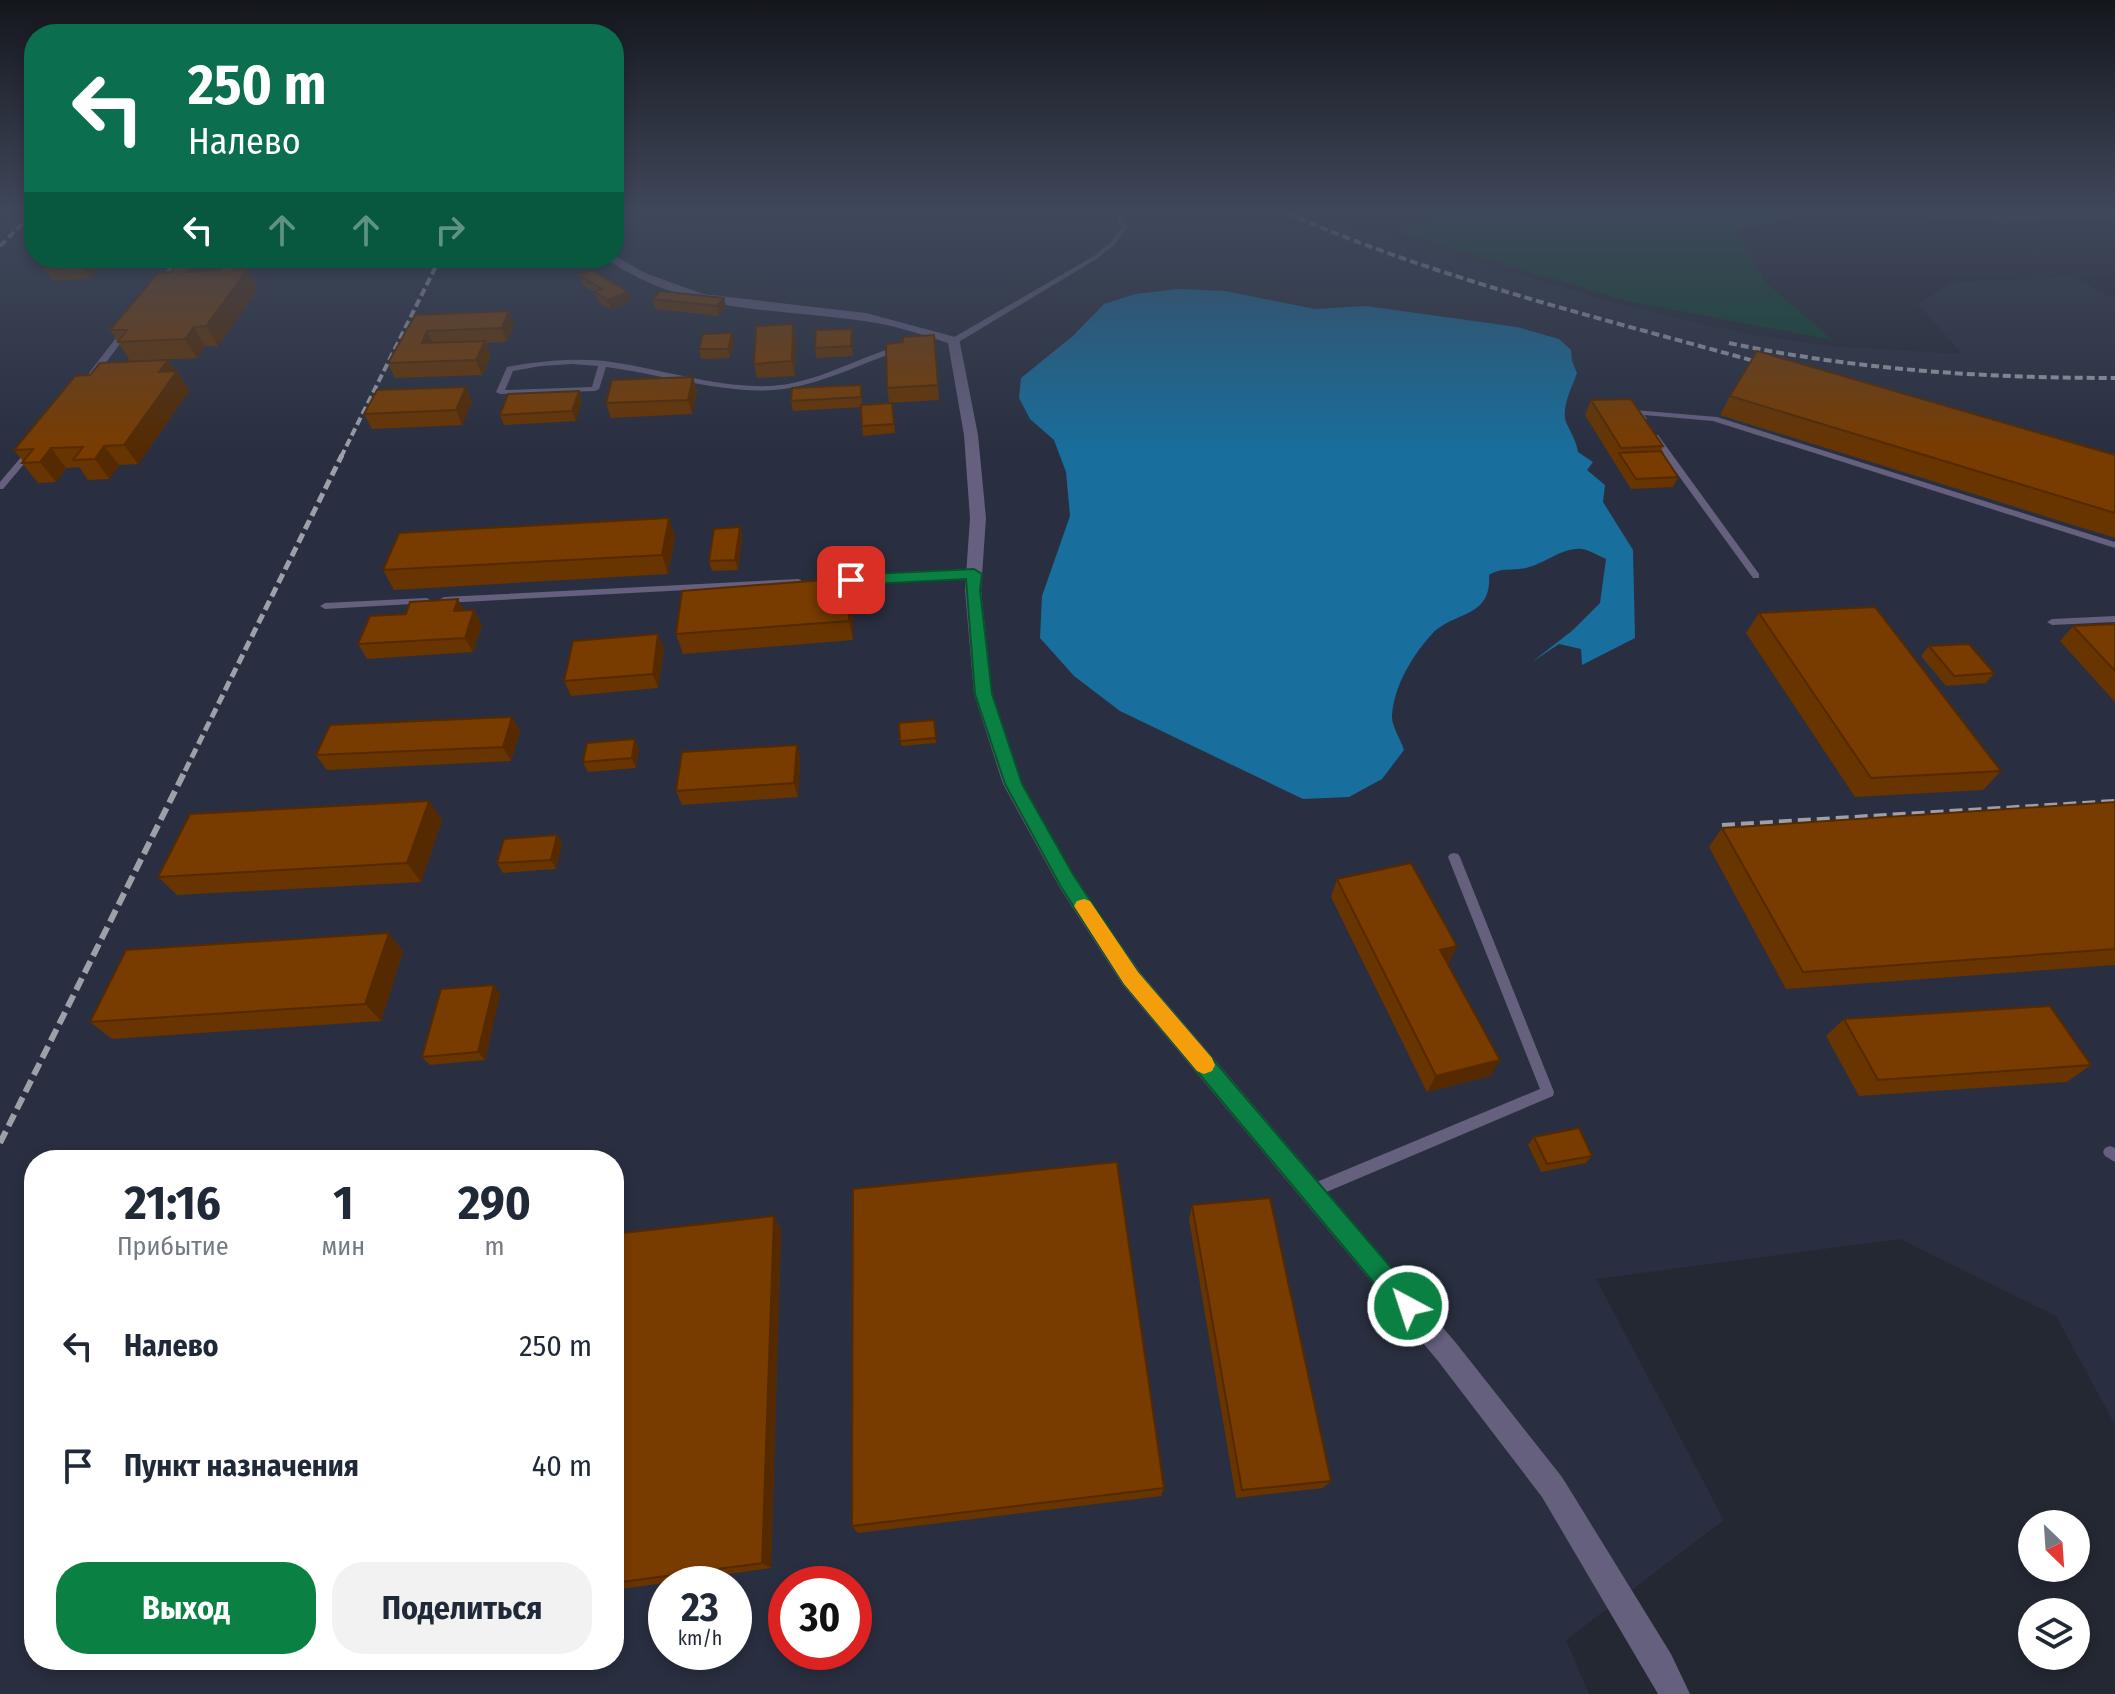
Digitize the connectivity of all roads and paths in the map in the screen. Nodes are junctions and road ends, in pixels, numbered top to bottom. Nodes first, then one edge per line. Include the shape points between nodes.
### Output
1 (679, 292) edge
2 (1033, 292) edge
3 (130, 326) edge
4 (948, 339) junction
5 (918, 343) edge
6 (906, 346) edge
7 (603, 363) junction
8 (84, 386) edge
9 (37, 444) edge
10 (0, 487) edge
11 (2115, 545) edge
12 (974, 574) junction
13 (1756, 576) dead end
14 (325, 606) dead end
15 (2115, 619) edge
16 (2052, 622) dead end
17 (1454, 857) dead end
18 (1312, 1192) junction
19 (1674, 1694) edge

1 - 4 street via 869,318
2 - 4 lane
3 - 8 lane
4 - 5 lane
4 - 12 street via 971,435 978,518
6 - 7 lane via 829,376 754,388
7 - 7 lane via 538,362 510,369 500,392 595,389
9 - 10 lane
11 - 13 lane via 1714,419 1632,410
12 - 14 lane
12 - 18 street via 983,694 1013,784 1067,882 1131,978
15 - 16 lane
17 - 18 lane via 1548,1092
18 - 19 street via 1552,1487

